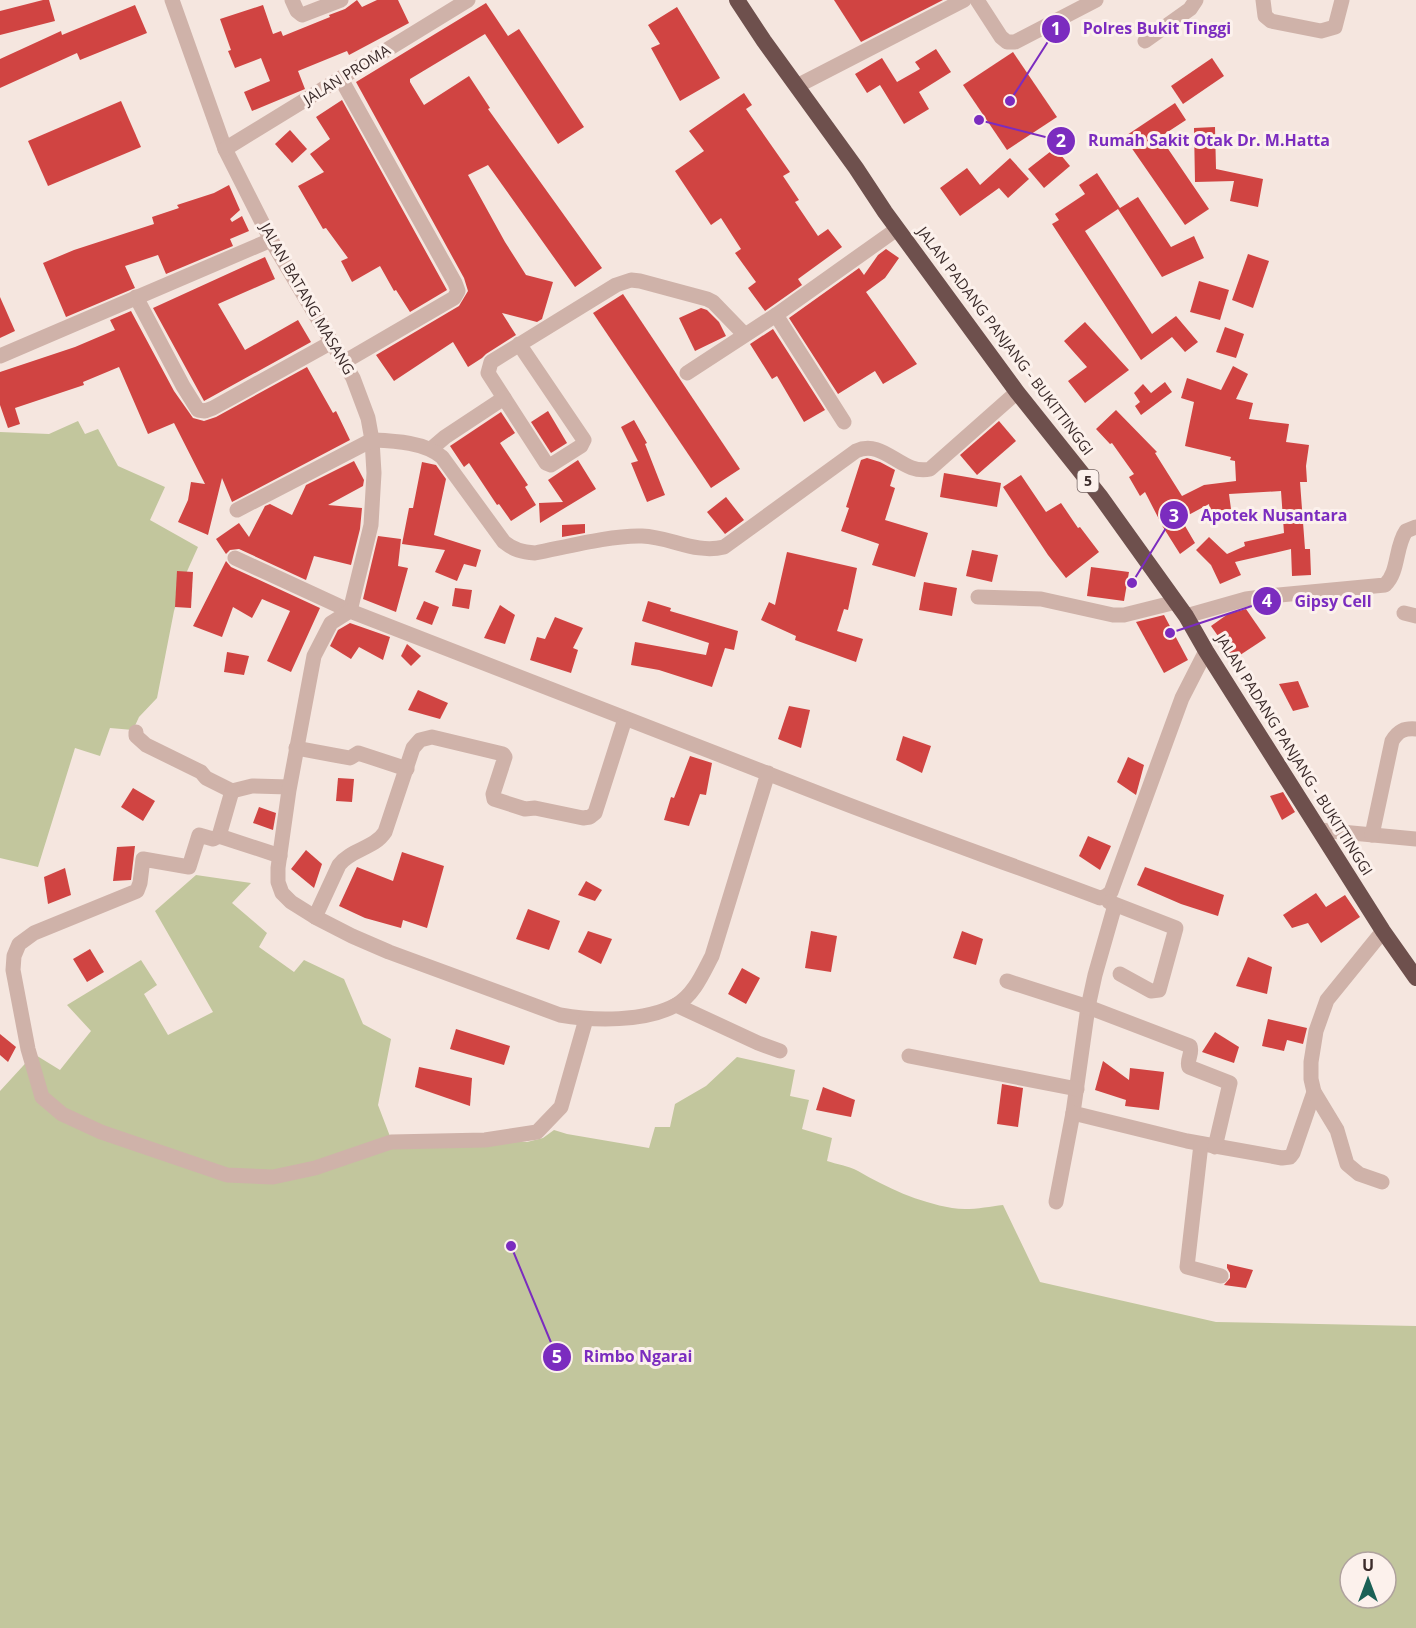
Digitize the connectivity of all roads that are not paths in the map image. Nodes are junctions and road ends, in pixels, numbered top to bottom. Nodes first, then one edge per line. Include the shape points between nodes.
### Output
1 (292, 0) edge
2 (341, 0) edge
3 (435, 0) edge
4 (468, 0) edge
5 (737, 0) edge
6 (964, 0) edge
7 (977, 0) edge
8 (1096, 0) edge
9 (1196, 0) edge
10 (1263, 0) edge
11 (1342, 0) edge
12 (177, 2) edge
13 (443, 15) junction
14 (1145, 41) dead end
15 (341, 79) junction
16 (796, 86) junction
17 (225, 149) junction
18 (897, 229) junction
19 (271, 240) junction
20 (136, 297) junction
21 (776, 315) junction
22 (744, 334) junction
23 (332, 342) junction
24 (519, 345) junction
25 (0, 356) edge
26 (344, 362) junction
27 (687, 373) dead end
28 (1017, 392) junction
29 (504, 398) junction
30 (844, 422) dead end
31 (372, 440) junction
32 (431, 449) junction
33 (237, 510) dead end
34 (1416, 527) edge
35 (235, 558) dead end
36 (978, 597) dead end
37 (1181, 609) junction
38 (350, 610) junction
39 (1206, 651) junction
40 (625, 719) junction
41 (1416, 729) edge
42 (136, 732) dead end
43 (296, 748) junction
44 (407, 769) junction
45 (768, 773) junction
46 (289, 787) junction
47 (231, 791) junction
48 (1320, 830) junction
49 (1372, 835) junction
50 (219, 837) junction
51 (1416, 839) edge
52 (280, 856) junction
53 (1100, 898) junction
54 (1115, 905) junction
55 (315, 917) junction
56 (1383, 931) junction
57 (1120, 974) dead end
58 (1416, 978) edge
59 (1007, 981) dead end
60 (676, 1005) junction
61 (1088, 1007) junction
62 (586, 1019) junction
63 (780, 1051) dead end
64 (909, 1056) dead end
65 (1077, 1089) junction
66 (1314, 1092) junction
67 (1073, 1113) junction
68 (1208, 1146) junction
69 (1383, 1182) dead end
70 (1056, 1202) dead end
71 (1221, 1276) dead end

1 - 2 street via 302,15
3 - 13 street
4 - 13 street, JALAN PROMA
5 - 16 highway, JALAN PADANG PANJANG - BUKITTINGGI / 5
6 - 16 street
7 - 8 street via 1007,42 1015,42
9 - 14 street via 1190,9
10 - 11 street via 1265,16 1271,21 1321,31 1335,27
12 - 17 street, JALAN BATANG MASANG
13 - 15 street, JALAN PROMA
15 - 17 street, JALAN PROMA
15 - 26 street via 458,291 453,298
16 - 18 highway, JALAN PADANG PANJANG - BUKITTINGGI / 5
17 - 19 street, JALAN BATANG MASANG
18 - 21 street
18 - 28 highway, JALAN PADANG PANJANG - BUKITTINGGI / 5
19 - 20 street
19 - 23 street, JALAN BATANG MASANG
20 - 23 street via 198,410 213,408
20 - 25 street
21 - 22 street
21 - 30 street
22 - 24 street via 707,299 631,280 616,285
22 - 27 street
23 - 26 street, JALAN BATANG MASANG
24 - 29 street via 488,367
24 - 29 street via 583,443 555,464 546,463
26 - 31 street, JALAN BATANG MASANG via 362,398
28 - 32 street via 930,469 916,470 882,451 864,447 724,547 713,550 643,536 535,553 513,549 442,457
28 - 37 highway, JALAN PADANG PANJANG - BUKITTINGGI / 5 via 1100,496
29 - 32 street
31 - 32 street
31 - 33 street
31 - 38 street, JALAN BATANG MASANG via 371,525
34 - 37 street via 1401,537 1392,576 1385,585
35 - 38 street
36 - 37 street via 1041,599 1113,615
37 - 39 highway, JALAN PADANG PANJANG - BUKITTINGGI / 5
38 - 40 street
38 - 43 street via 331,623 314,656
39 - 48 highway, JALAN PADANG PANJANG - BUKITTINGGI / 5
39 - 53 street via 1182,698 1111,892
40 - 44 street via 595,813 590,818 525,809 496,800 493,794 505,757 493,751 425,738 413,748
40 - 45 street
41 - 49 street via 1398,732 1392,741
42 - 47 street via 146,745
43 - 44 street via 350,758 358,753
43 - 46 street
44 - 55 street via 380,841 344,858
45 - 53 street
45 - 60 street via 712,956 700,980
46 - 47 street via 252,786
46 - 52 street
47 - 50 street
48 - 49 street
48 - 56 highway, JALAN PADANG PANJANG - BUKITTINGGI / 5
49 - 51 street
50 - 52 street
50 - 62 street via 199,836 189,867 143,859 137,891 34,933 19,944 13,970 28,1049 42,1097 62,1114 101,1132 227,1175 273,1178 391,1142 485,1140 537,1132 561,1107
52 - 55 street via 278,882 282,893
53 - 54 street
54 - 57 street via 1176,928 1159,990 1151,991
54 - 61 street
55 - 62 street via 389,952 560,1015
56 - 58 highway, JALAN PADANG PANJANG - BUKITTINGGI / 5
56 - 66 street via 1327,1000 1320,1016 1311,1062
59 - 61 street
60 - 62 street via 642,1015
60 - 63 street
61 - 65 street
61 - 68 street via 1187,1044 1192,1052 1189,1067 1230,1083
64 - 65 street
65 - 67 street
66 - 68 street via 1290,1157
66 - 69 street via 1337,1130 1347,1164 1359,1174
67 - 68 street
67 - 70 street
68 - 71 street via 1187,1264

